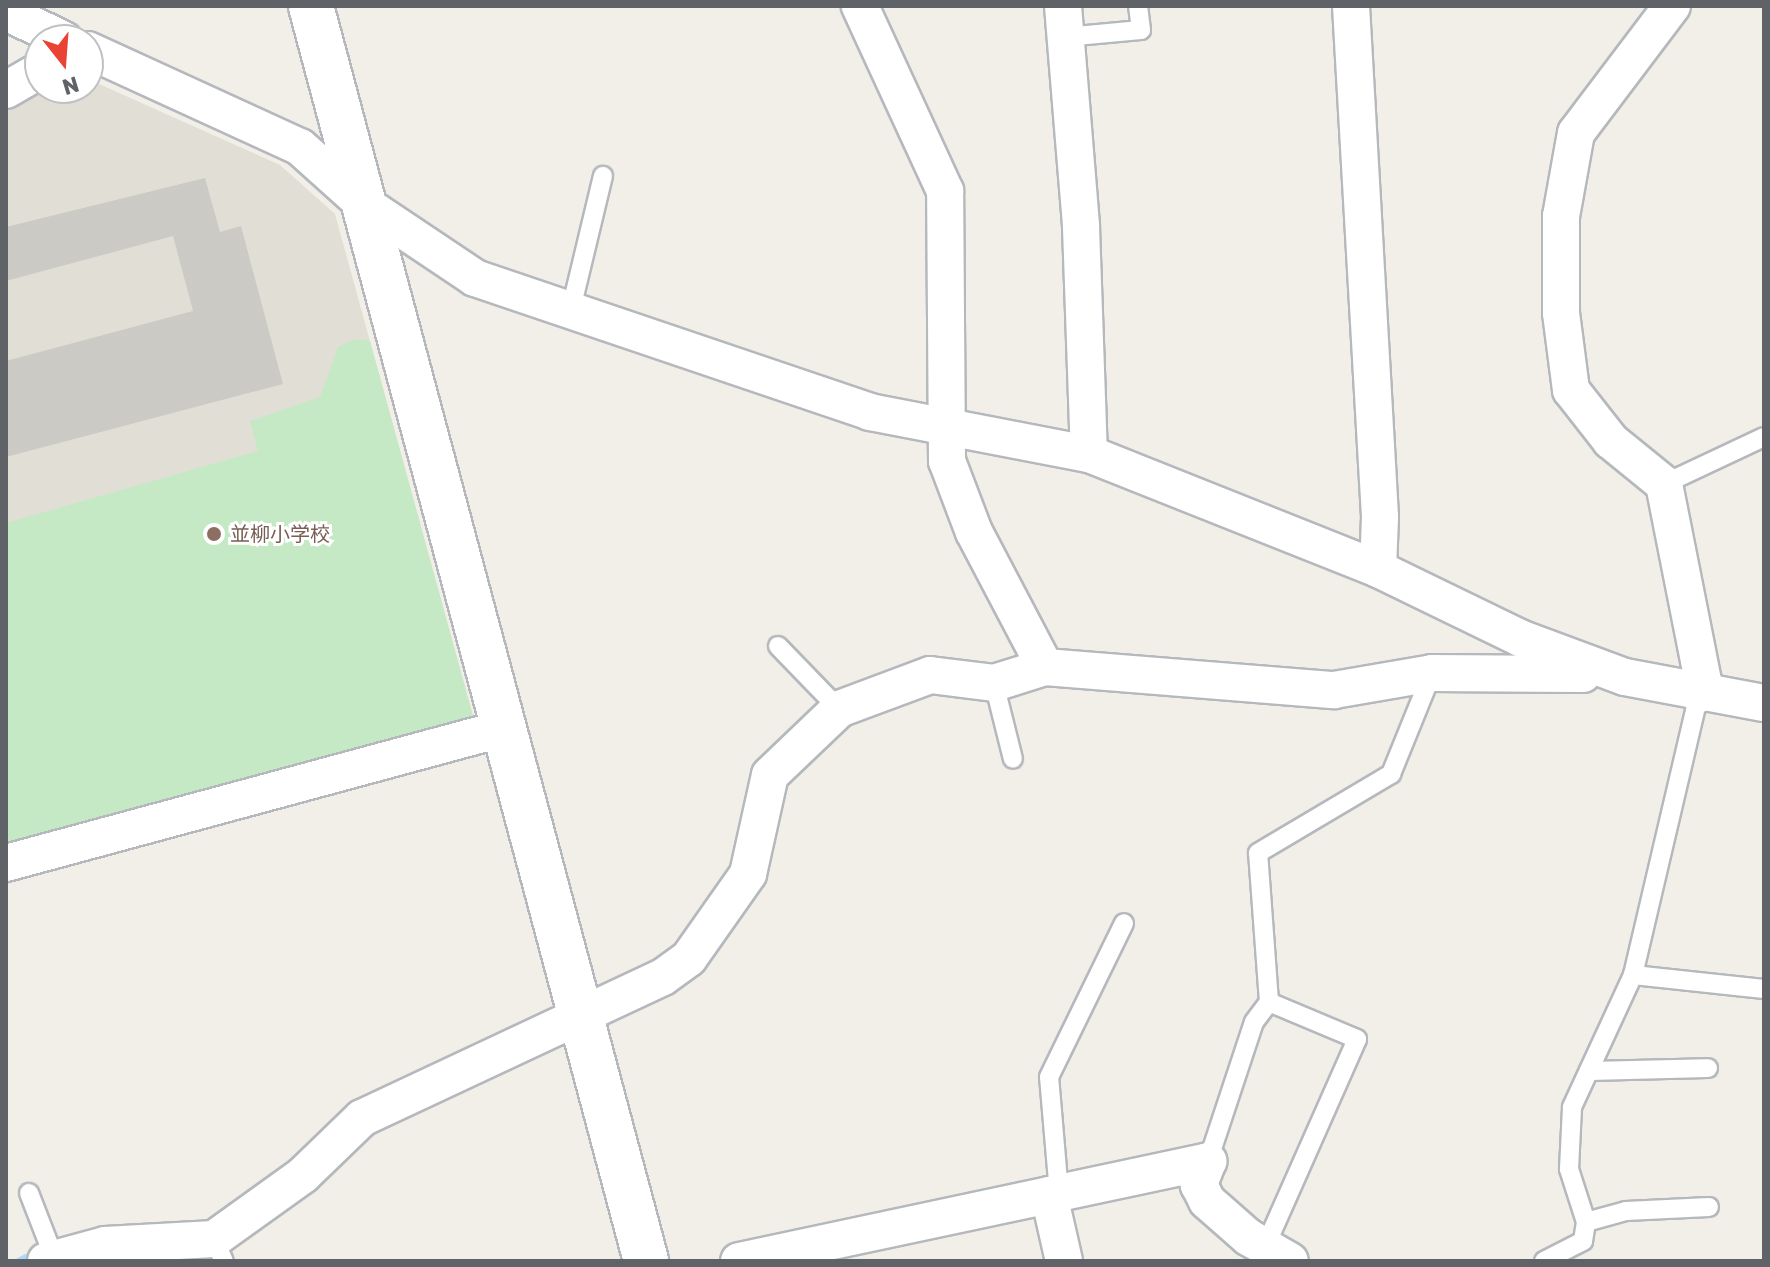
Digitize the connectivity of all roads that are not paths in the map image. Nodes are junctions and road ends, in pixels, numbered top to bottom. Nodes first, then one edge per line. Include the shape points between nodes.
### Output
1 (311, 6) edge
2 (860, 6) edge
3 (1138, 6) edge
4 (1351, 6) edge
5 (1672, 6) edge
6 (6, 12) edge
7 (1064, 21) edge
8 (31, 24) edge
9 (104, 57) edge
10 (24, 79) edge
11 (6, 90) edge
12 (603, 176) dead end
13 (360, 201) junction
14 (571, 309) junction
15 (949, 423) junction
16 (1764, 437) edge
17 (1089, 454) junction
18 (1664, 484) junction
19 (1378, 569) junction
20 (778, 646) dead end
21 (1045, 667) junction
22 (1432, 673) junction
23 (1625, 677) junction
24 (994, 683) junction
25 (1699, 694) junction
26 (1764, 703) edge
27 (839, 709) junction
28 (501, 729) junction
29 (1013, 759) dead end
30 (6, 863) edge
31 (1124, 923) dead end
32 (1633, 975) junction
33 (1764, 989) edge
34 (1269, 1002) junction
35 (582, 1015) junction
36 (1708, 1068) dead end
37 (1589, 1071) junction
38 (1208, 1161) junction
39 (29, 1193) dead end
40 (1054, 1194) junction
41 (1709, 1207) dead end
42 (1586, 1222) junction
43 (219, 1250) edge
44 (1277, 1254) edge
45 (49, 1258) edge
46 (646, 1261) edge
47 (739, 1261) edge
48 (1064, 1261) edge
49 (1544, 1261) edge

1 - 13 street
2 - 15 street via 945,191
3 - 7 lane via 1141,30
4 - 19 street via 1380,517
5 - 18 street via 1576,133 1561,216 1561,313 1571,390 1611,441
6 - 8 street
7 - 17 street via 1081,227
9 - 13 street via 300,147
10 - 11 street
12 - 14 lane
13 - 14 street via 475,278
13 - 28 street
14 - 15 street via 870,412
15 - 17 street
15 - 21 street via 947,461 974,532
16 - 18 lane
17 - 19 street
18 - 25 street via 1703,681
19 - 23 street via 1520,638
20 - 27 lane
21 - 22 street via 1334,690
21 - 24 street
22 - 23 street via 1521,670
22 - 34 lane via 1391,774 1258,853
23 - 25 street
24 - 27 street via 930,675
24 - 29 lane
25 - 26 street
25 - 32 lane
27 - 35 street via 770,775 748,874 689,958 663,977
28 - 30 street
28 - 35 street
31 - 40 lane via 1049,1077
32 - 33 lane
32 - 37 lane
34 - 38 lane via 1254,1022
34 - 44 lane via 1357,1039
35 - 43 street via 362,1118
35 - 46 street
36 - 37 lane
37 - 42 lane via 1567,1134 1569,1169
38 - 40 street
38 - 44 street via 1199,1185 1207,1201
39 - 45 lane
40 - 47 street
40 - 48 street
41 - 42 lane via 1626,1211
42 - 49 lane via 1583,1241
43 - 45 street

